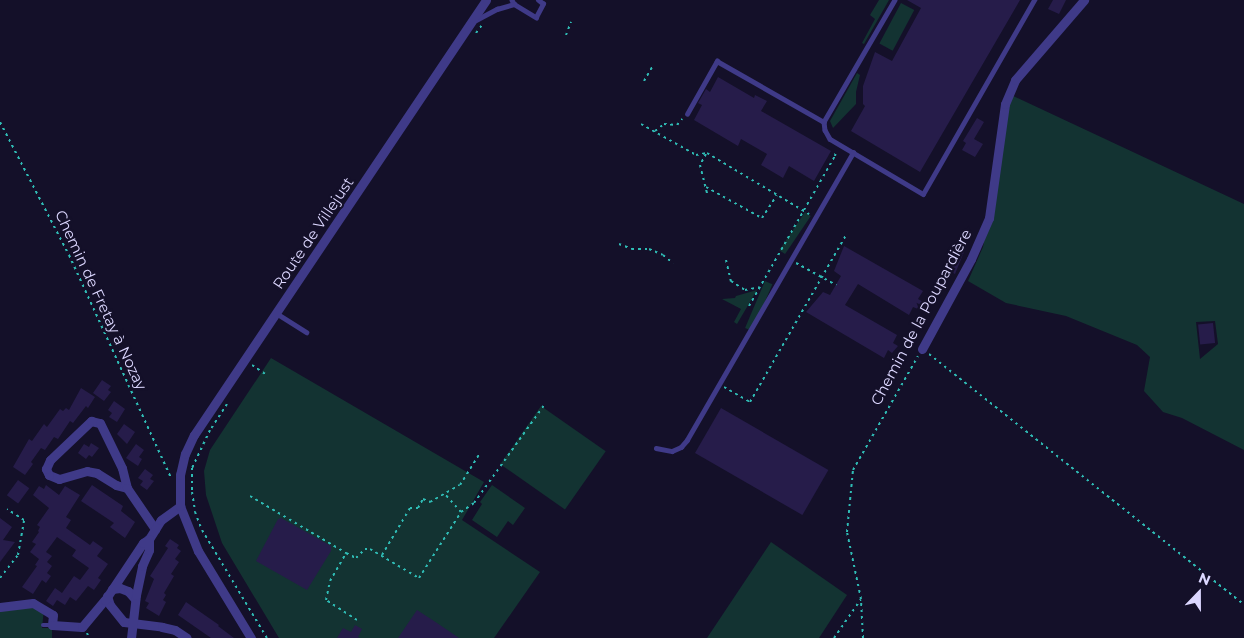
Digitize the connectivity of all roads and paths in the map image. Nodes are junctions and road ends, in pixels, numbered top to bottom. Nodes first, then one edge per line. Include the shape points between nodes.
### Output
1 (486, 0) edge
2 (538, 0) edge
3 (895, 0) edge
4 (1034, 0) edge
5 (1084, 0) edge
6 (513, 2) edge
7 (474, 20) junction
8 (571, 22) dead end
9 (566, 35) dead end
10 (652, 67) dead end
11 (644, 81) dead end
12 (687, 114) dead end
13 (682, 119) dead end
14 (0, 122) edge
15 (824, 122) junction
16 (640, 124) dead end
17 (654, 131) junction
18 (838, 143) junction
19 (853, 152) junction
20 (707, 153) junction
21 (706, 187) junction
22 (777, 195) junction
23 (708, 196) dead end
24 (803, 210) junction
25 (815, 218) junction
26 (846, 236) dead end
27 (619, 244) dead end
28 (726, 260) dead end
29 (791, 260) junction
30 (673, 263) dead end
31 (822, 278) junction
32 (836, 285) dead end
33 (760, 288) junction
34 (749, 306) dead end
35 (276, 313) junction
36 (307, 332) dead end
37 (922, 349) junction
38 (252, 365) dead end
39 (267, 375) dead end
40 (721, 381) junction
41 (231, 398) dead end
42 (545, 404) dead end
43 (656, 448) dead end
44 (479, 455) dead end
45 (127, 488) junction
46 (179, 488) junction
47 (445, 494) junction
48 (250, 496) dead end
49 (180, 506) junction
50 (8, 509) dead end
51 (461, 512) junction
52 (155, 529) junction
53 (149, 539) junction
54 (346, 552) junction
55 (382, 556) junction
56 (0, 578) edge
57 (110, 597) junction
58 (861, 599) junction
59 (134, 603) junction
60 (1244, 605) edge
61 (0, 607) edge
62 (357, 620) dead end
63 (132, 625) junction
64 (131, 638) edge
65 (187, 638) edge
66 (251, 638) edge
67 (267, 638) edge
68 (834, 638) edge
69 (863, 638) edge

1 - 7 street, Route de Villejust
2 - 6 lane via 543,4 536,17
3 - 15 lane
4 - 19 lane via 923,194
5 - 37 street, Chemin de la Poupardière via 1015,80 1004,104 989,218 971,259
6 - 7 lane
7 - 35 street, Route de Villejust
8 - 9 path
10 - 11 path
12 - 15 lane via 717,61
13 - 17 path via 677,125 664,124
14 - 46 path, Chemin de Fretay à Nozay via 69,254 169,475
15 - 18 lane via 830,139
16 - 17 path
17 - 20 path via 696,155
18 - 19 lane
18 - 24 path via 835,156
19 - 25 lane
20 - 21 path via 700,165
20 - 22 path
21 - 22 path via 762,218
21 - 23 path
22 - 24 path
24 - 25 path
24 - 33 path
25 - 29 lane
26 - 31 path
27 - 30 path via 632,249 649,249
28 - 33 path via 731,281 744,290
29 - 31 path
29 - 40 lane
31 - 32 path
31 - 40 path via 750,402 723,386
33 - 34 path
35 - 36 lane
35 - 46 street, Route de Villejust via 194,435 185,454
37 - 58 path, Chemin de la Poupardière via 853,470 847,532
37 - 60 path
38 - 39 path
40 - 43 lane via 681,447 672,451
41 - 67 path via 210,430 192,468 193,499 202,530
42 - 51 path via 474,504
44 - 47 path via 460,485
45 - 45 street via 122,468 100,422 91,421 50,460 46,469 59,480 78,473 97,473
45 - 52 street
46 - 49 street, Route de Villejust
47 - 51 path
47 - 55 path via 430,502 424,499 418,508 410,508
48 - 54 path
49 - 52 street via 161,520
49 - 66 street, Route de Villejust via 198,551
50 - 56 path via 24,520 18,555
51 - 55 path via 420,578
52 - 53 street
53 - 57 street via 143,543
53 - 59 street via 149,550
54 - 55 path via 356,558 367,548
54 - 62 path via 330,581 326,600
57 - 59 street via 120,588 128,591
57 - 59 street via 124,614 129,613
57 - 61 street via 82,627 48,625 53,615 37,604
57 - 63 street via 124,622
58 - 68 path
58 - 69 path, Chemin de la Poupardière
59 - 63 street
63 - 64 street
63 - 65 street via 162,627

